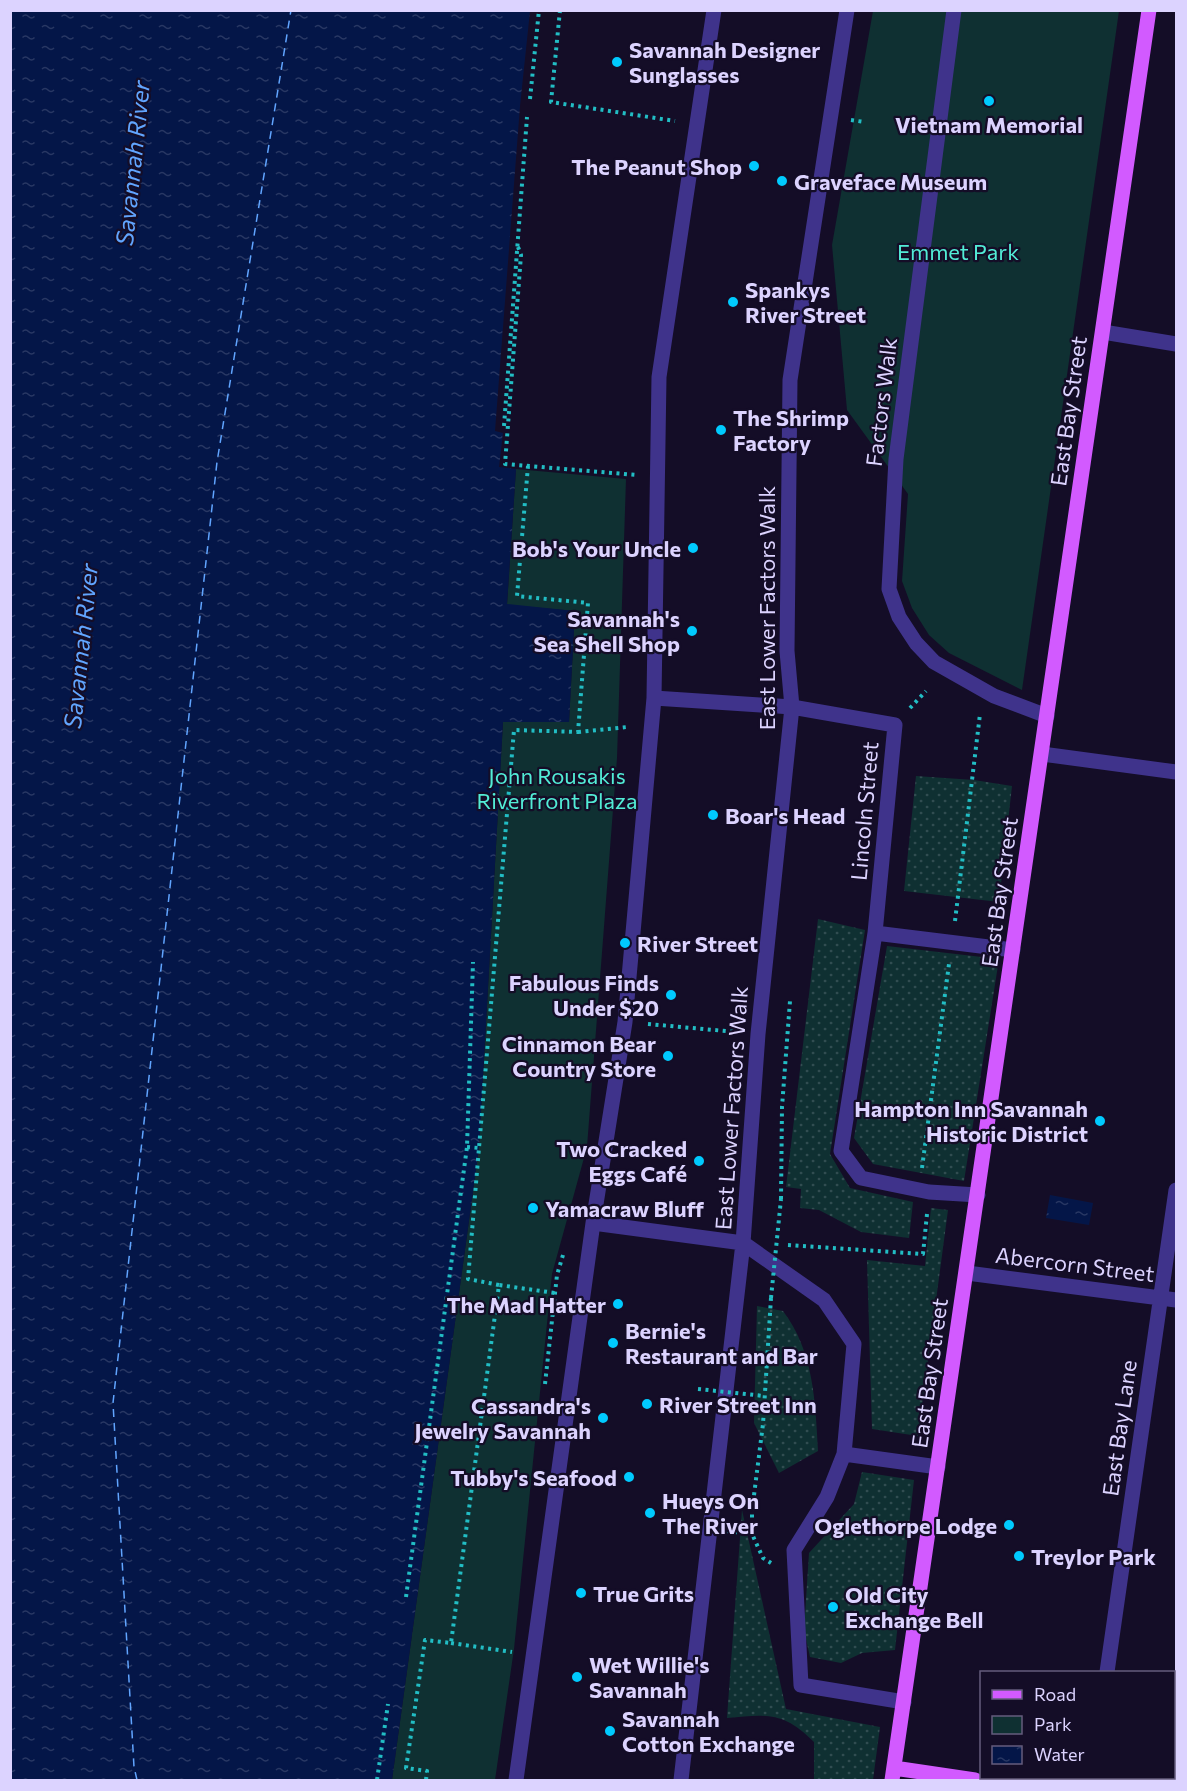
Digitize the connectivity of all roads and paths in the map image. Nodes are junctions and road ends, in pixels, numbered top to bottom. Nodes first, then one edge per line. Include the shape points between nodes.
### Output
1 (540, 10) edge
2 (560, 10) edge
3 (714, 10) edge
4 (847, 10) edge
5 (954, 10) edge
6 (1149, 10) edge
7 (530, 99) dead end
8 (527, 117) dead end
9 (676, 121) dead end
10 (518, 247) junction
11 (1102, 332) junction
12 (1176, 344) edge
13 (504, 426) dead end
14 (528, 466) junction
15 (657, 477) junction
16 (654, 698) junction
17 (792, 707) junction
18 (1047, 716) junction
19 (627, 727) dead end
20 (578, 732) junction
21 (1042, 754) junction
22 (1176, 772) edge
23 (875, 933) junction
24 (1013, 950) junction
25 (473, 962) dead end
26 (790, 1001) dead end
27 (625, 1022) junction
28 (758, 1034) junction
29 (467, 1147) junction
30 (479, 1148) junction
31 (1176, 1190) edge
32 (929, 1192) junction
33 (978, 1195) junction
34 (593, 1223) junction
35 (743, 1243) junction
36 (967, 1273) junction
37 (499, 1285) junction
38 (555, 1293) dead end
39 (1161, 1298) junction
40 (1176, 1300) edge
41 (698, 1389) dead end
42 (764, 1396) junction
43 (844, 1454) junction
44 (938, 1467) junction
45 (682, 1526) dead end
46 (752, 1534) junction
47 (795, 1577) junction
48 (406, 1597) dead end
49 (451, 1643) junction
50 (534, 1654) junction
51 (1107, 1671) edge
52 (904, 1702) junction
53 (388, 1704) dead end
54 (893, 1774) edge
55 (377, 1780) edge
56 (426, 1780) edge
57 (516, 1780) edge
58 (681, 1780) edge
59 (975, 1780) edge

1 - 7 path
2 - 9 path via 550,102
3 - 15 street via 659,378
4 - 17 street, East Lower Factors Walk via 790,380 787,651
5 - 18 street, Factors Walk via 896,459 889,589 899,617 934,662 994,696
6 - 11 main road, East Bay Street
8 - 10 path
10 - 13 path
10 - 14 path via 521,255 506,464
11 - 12 street
11 - 18 main road, East Bay Street
14 - 15 path
14 - 20 path via 517,596 588,603
15 - 16 street
16 - 17 street, Lincoln Street
16 - 27 street
17 - 23 street, Lincoln Street via 895,725
17 - 28 street, East Lower Factors Walk
18 - 21 main road, East Bay Street
19 - 20 path
20 - 30 path via 514,730
21 - 22 street
21 - 24 main road, East Bay Street
23 - 24 street
23 - 32 street via 841,1151 861,1178
24 - 33 main road, East Bay Street
25 - 29 path
26 - 42 path, bridge via 782,1110 781,1199
27 - 28 path
27 - 34 street
28 - 35 street, East Lower Factors Walk
29 - 30 path
29 - 48 path
30 - 37 path via 468,1279
31 - 39 street, East Bay Lane
32 - 33 street
32 - 35 path via 922,1254
33 - 36 main road, East Bay Street
34 - 35 street
34 - 50 street
35 - 43 street via 824,1300 854,1344
35 - 58 street, East Lower Factors Walk
36 - 39 street, Abercorn Street
36 - 44 main road, East Bay Street
37 - 38 path
37 - 49 path
39 - 40 street, Abercorn Street
39 - 51 street, East Bay Lane
41 - 42 path, bridge
42 - 46 path
43 - 44 street
43 - 47 street via 826,1497 794,1550
44 - 52 main road, East Bay Street
45 - 46 path, bridge
46 - 47 path via 763,1558
47 - 52 street via 801,1685
49 - 50 path
49 - 56 path via 425,1640 405,1768 427,1771
50 - 57 street
52 - 54 main road, East Bay Street
53 - 55 path
54 - 59 main road

